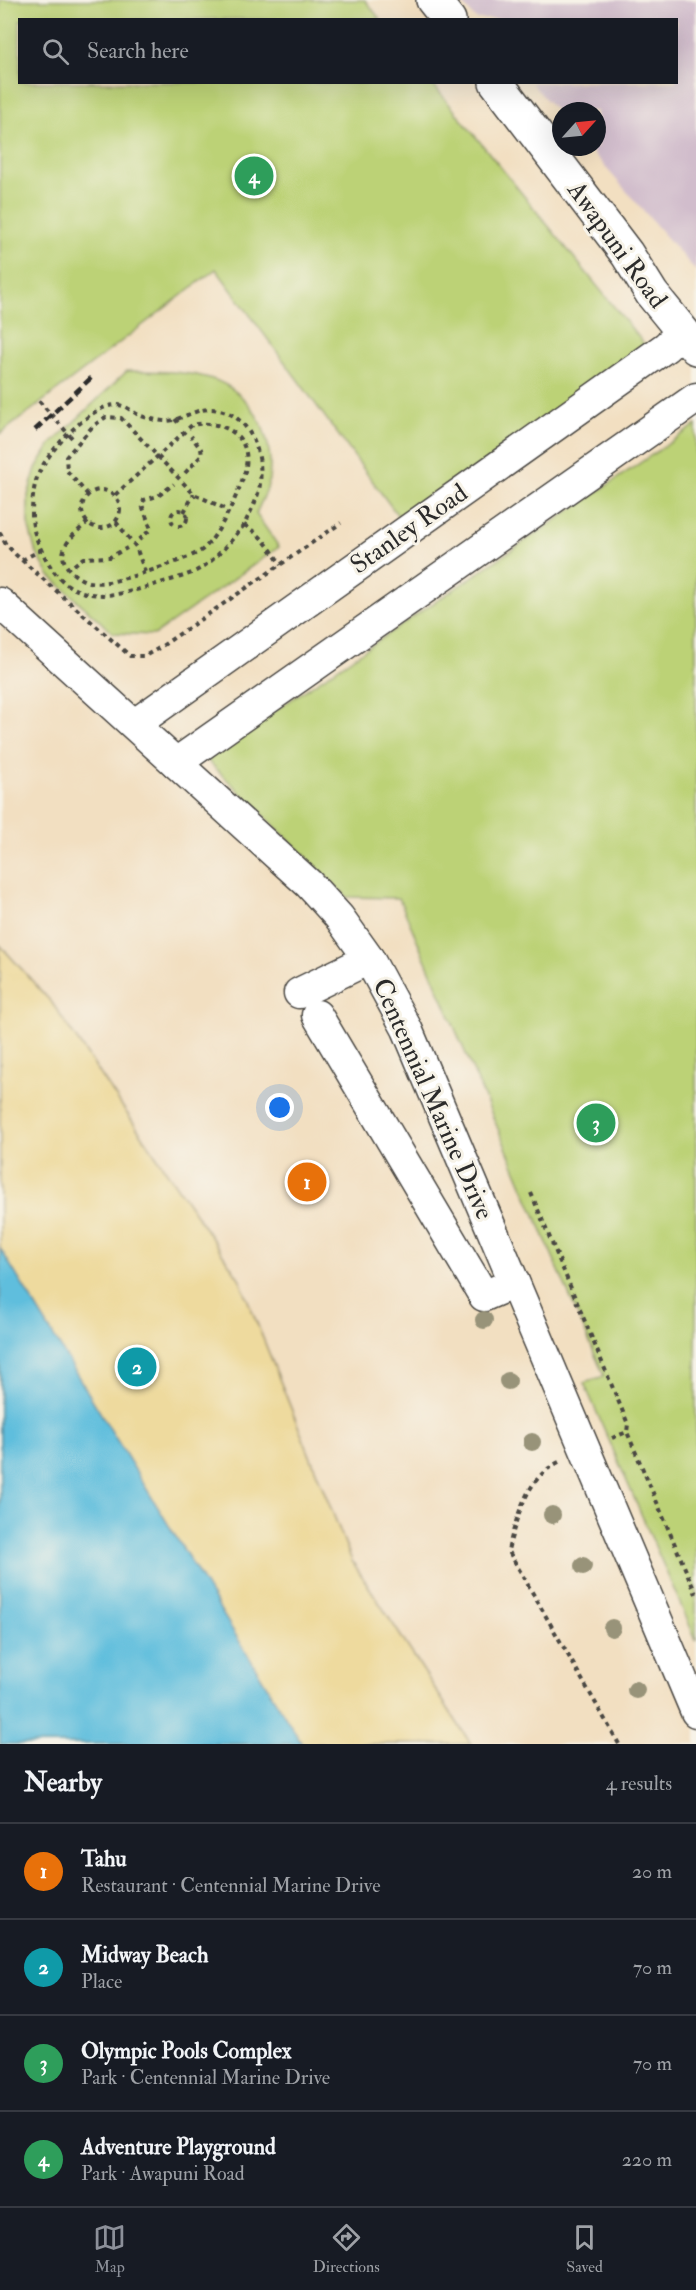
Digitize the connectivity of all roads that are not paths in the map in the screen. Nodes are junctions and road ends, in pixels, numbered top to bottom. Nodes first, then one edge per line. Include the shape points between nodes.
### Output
1 (433, 0) edge
2 (447, 18) edge
3 (498, 84) edge
4 (689, 340) edge
5 (696, 398) edge
6 (0, 603) edge
7 (135, 724) junction
8 (176, 763) junction
9 (369, 959) junction
10 (514, 1283) junction
11 (696, 1712) edge

1 - 2 highway
3 - 4 highway, Awapuni Road
4 - 7 street, Stanley Road via 647,360
5 - 8 street
6 - 7 street, Centennial Marine Drive
7 - 8 street, Centennial Marine Drive
8 - 9 street, Centennial Marine Drive via 309,884
9 - 10 street, Centennial Marine Drive via 407,1029
9 - 10 street via 308,1004 484,1296
10 - 11 street, Centennial Marine Drive

